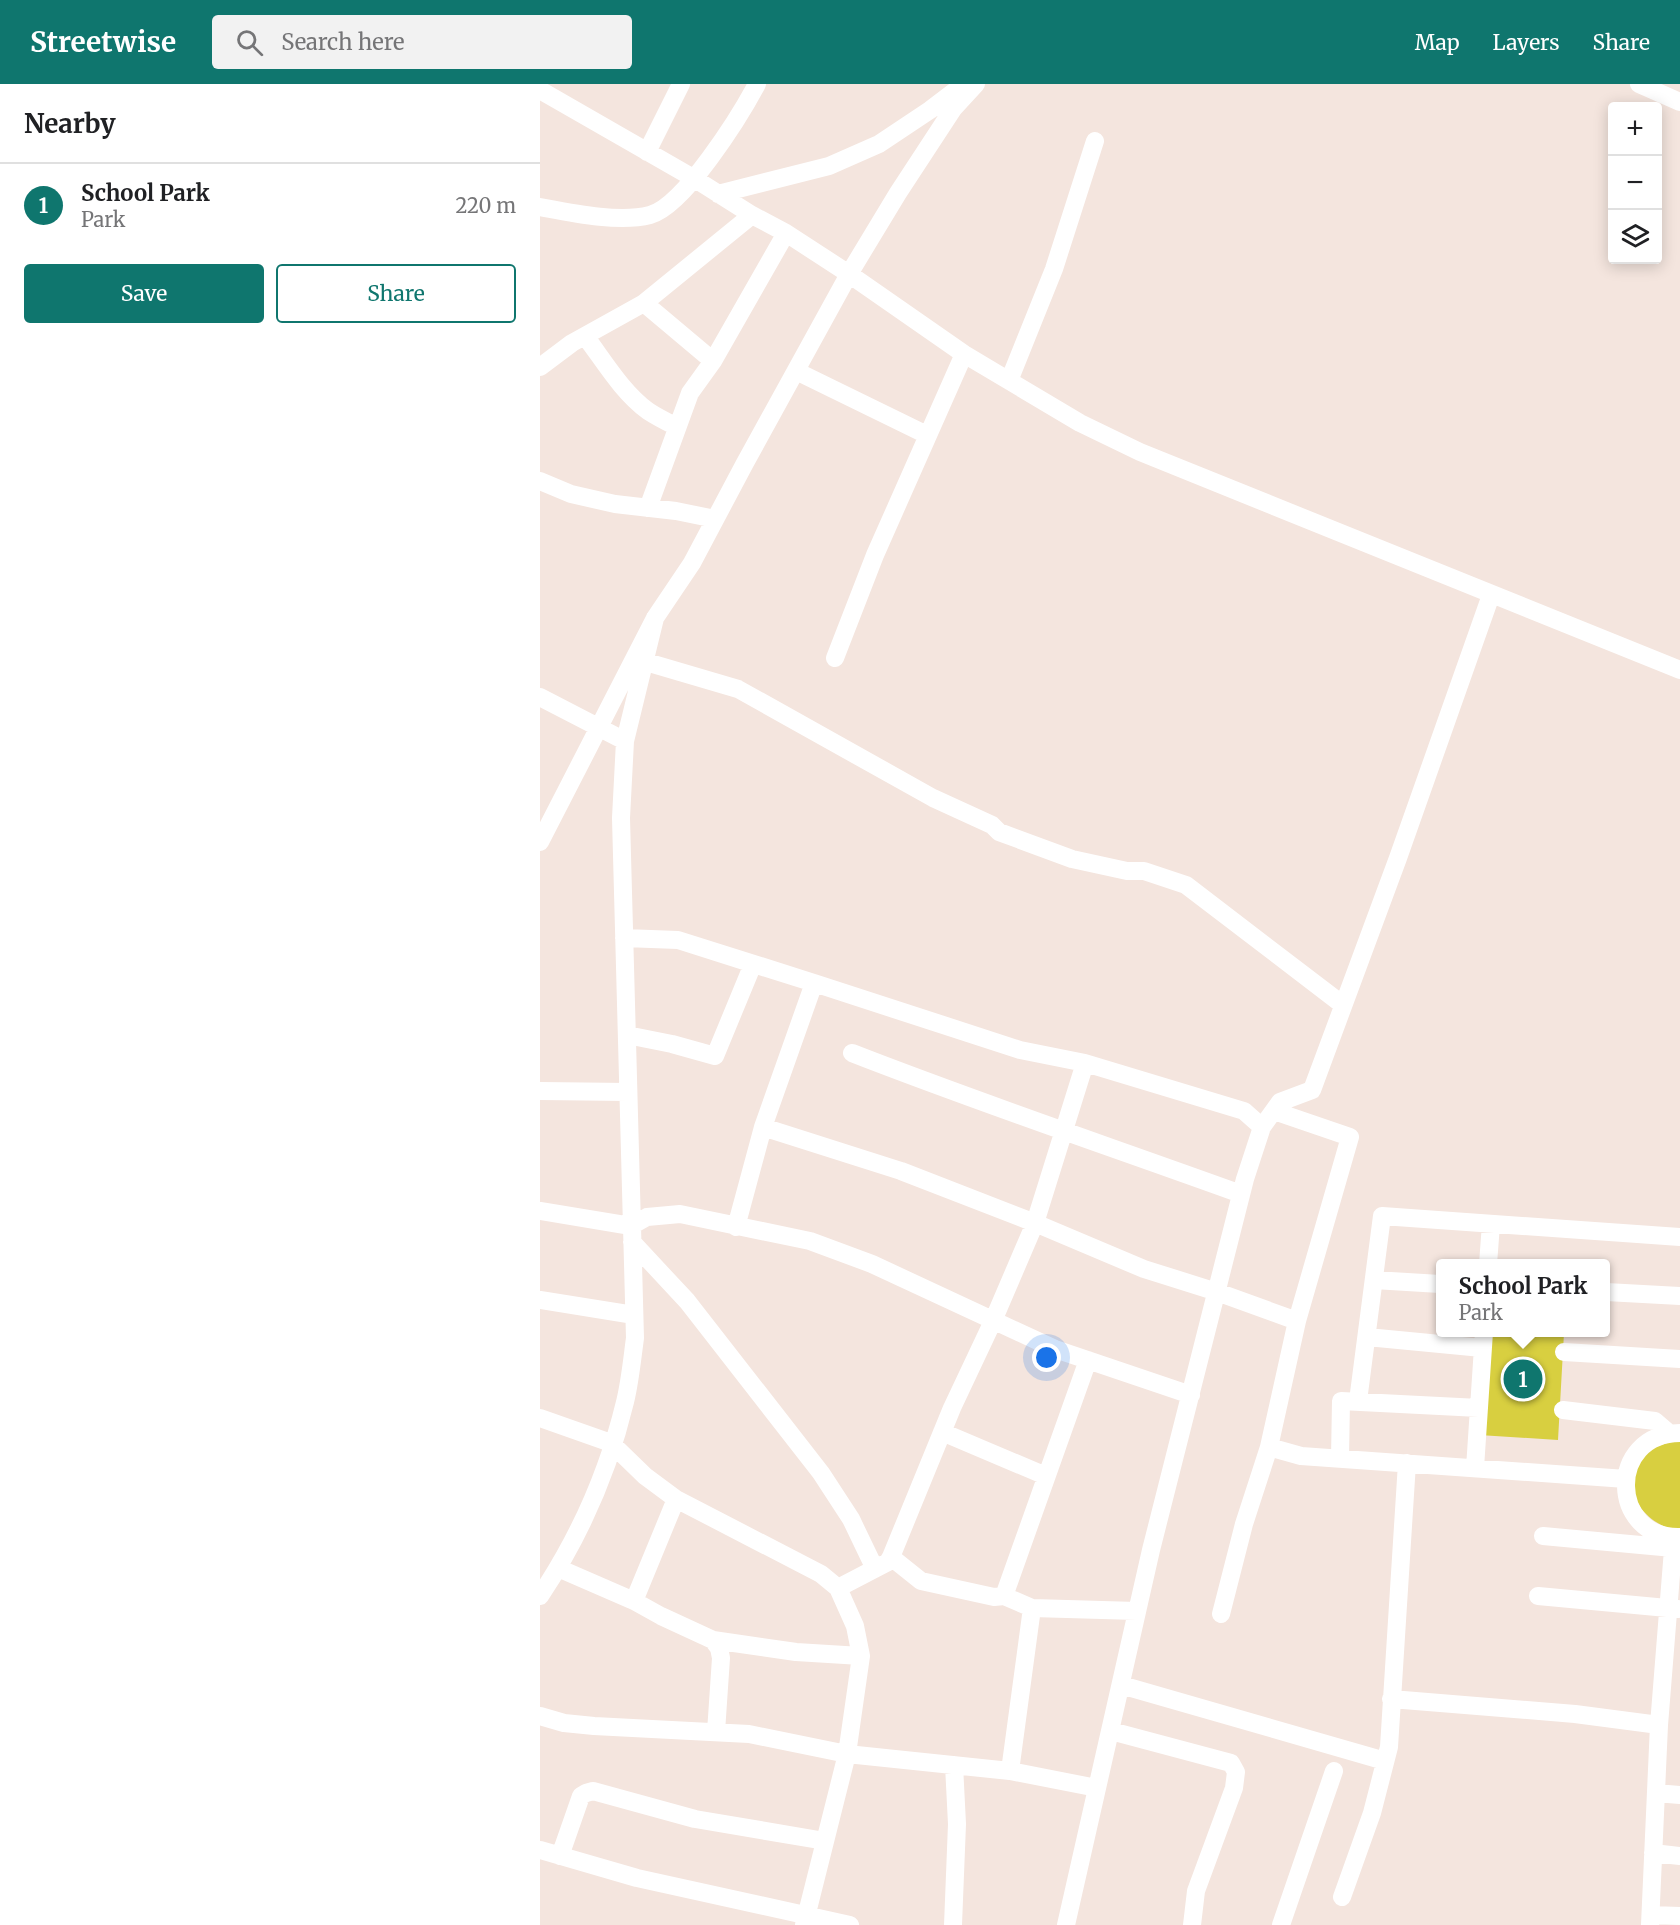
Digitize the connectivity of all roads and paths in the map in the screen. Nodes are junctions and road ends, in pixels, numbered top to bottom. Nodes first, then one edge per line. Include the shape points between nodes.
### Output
1 (681, 84) edge
2 (757, 84) edge
3 (964, 84) edge
4 (976, 84) edge
5 (1639, 84) edge
6 (540, 90) edge
7 (1671, 94) edge
8 (1095, 141) dead end
9 (647, 152) junction
10 (695, 178) junction
11 (718, 194) junction
12 (540, 207) edge
13 (753, 215) junction
14 (786, 233) junction
15 (849, 274) junction
16 (644, 303) junction
17 (585, 336) junction
18 (964, 354) junction
19 (713, 362) junction
20 (540, 367) edge
21 (796, 371) junction
22 (1009, 381) junction
23 (677, 427) junction
24 (927, 435) junction
25 (540, 481) edge
26 (648, 508) junction
27 (715, 519) junction
28 (1491, 595) junction
29 (835, 658) dead end
30 (640, 660) junction
31 (1680, 670) edge
32 (540, 697) edge
33 (599, 727) junction
34 (625, 741) junction
35 (540, 842) edge
36 (624, 938) junction
37 (753, 964) junction
38 (814, 983) junction
39 (1343, 1005) junction
40 (627, 1035) junction
41 (852, 1053) dead end
42 (1085, 1063) junction
43 (540, 1091) edge
44 (628, 1092) junction
45 (1274, 1111) junction
46 (763, 1127) junction
47 (1262, 1127) junction
48 (1063, 1132) junction
49 (1241, 1194) junction
50 (540, 1211) edge
51 (1035, 1223) junction
52 (1491, 1224) junction
53 (736, 1227) junction
54 (632, 1234) junction
55 (1680, 1237) edge
56 (1488, 1259) edge
57 (1374, 1280) junction
58 (1436, 1284) edge
59 (1216, 1292) junction
60 (1610, 1292) edge
61 (1680, 1296) edge
62 (540, 1300) edge
63 (634, 1315) junction
64 (993, 1321) junction
65 (1297, 1321) junction
66 (1366, 1337) junction
67 (1483, 1340) edge
68 (1564, 1352) dead end
69 (1680, 1359) edge
70 (1088, 1360) junction
71 (1191, 1395) junction
72 (1358, 1401) junction
73 (1479, 1408) junction
74 (1563, 1410) dead end
75 (540, 1418) edge
76 (942, 1432) junction
77 (1675, 1433) edge
78 (613, 1444) junction
79 (1269, 1447) junction
80 (1340, 1458) junction
81 (1407, 1463) junction
82 (1475, 1468) junction
83 (1046, 1476) junction
84 (1626, 1479) junction
85 (676, 1499) junction
86 (1543, 1536) dead end
87 (1676, 1541) edge
88 (891, 1557) junction
89 (558, 1568) junction
90 (875, 1569) junction
91 (838, 1588) junction
92 (540, 1596) edge
93 (1004, 1596) junction
94 (1538, 1596) dead end
95 (634, 1601) junction
96 (1032, 1608) junction
97 (1674, 1609) edge
98 (1137, 1611) junction
99 (1221, 1614) dead end
100 (1673, 1637) edge
101 (713, 1640) junction
102 (861, 1656) junction
103 (1120, 1685) junction
104 (1392, 1699) junction
105 (540, 1716) edge
106 (1659, 1725) junction
107 (1111, 1731) junction
108 (716, 1732) junction
109 (847, 1754) junction
110 (1385, 1761) junction
111 (954, 1765) junction
112 (1010, 1771) junction
113 (1334, 1771) dead end
114 (1097, 1788) junction
115 (1656, 1793) junction
116 (1680, 1795) edge
117 (825, 1841) junction
118 (540, 1851) edge
119 (1653, 1853) junction
120 (560, 1856) junction
121 (1680, 1856) edge
122 (1342, 1897) dead end
123 (1680, 1916) edge
124 (806, 1920) edge
125 (1651, 1920) edge
126 (849, 1925) edge
127 (953, 1925) edge
128 (1066, 1925) edge
129 (1192, 1925) edge
130 (1281, 1925) edge

1 - 9 street
2 - 10 street
3 - 11 street via 879,144 828,166
4 - 15 street via 953,109
5 - 7 street
6 - 9 street
8 - 22 street via 1054,269
9 - 10 street
10 - 11 street
10 - 12 street via 672,204 652,215 627,218
11 - 13 street
13 - 14 street
13 - 16 street
14 - 15 street
14 - 19 street
15 - 18 street
15 - 21 street
16 - 17 street
16 - 19 street
17 - 20 street
17 - 23 street via 637,401
18 - 22 street
18 - 24 street
19 - 23 street via 690,393
21 - 24 street
21 - 27 street
22 - 28 street via 1080,423 1140,452
23 - 26 street
24 - 29 street
25 - 26 street via 571,494
26 - 27 street
27 - 30 street via 692,563 655,618
28 - 31 street
28 - 39 street
30 - 33 street
30 - 34 street
30 - 39 street via 738,689 999,832 1072,858 1127,871 1144,871 1186,885
32 - 33 street
33 - 34 street
33 - 35 street
34 - 36 street via 621,818
36 - 37 street via 678,940
36 - 40 street
37 - 38 street
37 - 40 street via 715,1056
38 - 42 street via 1020,1050
38 - 46 street
39 - 45 street via 1312,1090 1280,1102
40 - 44 street
41 - 48 street
42 - 47 street via 1244,1112
42 - 48 street
43 - 44 street
44 - 54 street
45 - 47 street
45 - 65 street via 1350,1137
46 - 51 street via 901,1171
46 - 53 street
47 - 49 street
48 - 49 street
48 - 51 street
49 - 59 street
50 - 54 street
51 - 59 street via 1144,1269
51 - 64 street
52 - 55 street
52 - 56 street
52 - 57 street via 1382,1216
53 - 54 street via 680,1214 647,1217
53 - 64 street via 810,1241 872,1264
54 - 63 street
54 - 90 street via 821,1473
57 - 58 street
57 - 66 street
59 - 65 street
59 - 71 street
60 - 61 street
62 - 63 street
63 - 78 street via 635,1338 627,1390
64 - 70 street
64 - 76 street
65 - 79 street
66 - 67 street
66 - 72 street
67 - 73 street
68 - 69 street
70 - 71 street
70 - 83 street
71 - 98 street
72 - 73 street
72 - 80 street via 1341,1401
73 - 82 street
74 - 77 street via 1655,1421
75 - 78 street
76 - 83 street
76 - 88 street
77 - 84 street via 1652,1439 1638,1451 1628,1466
78 - 85 street via 645,1476
78 - 89 street via 597,1492
79 - 80 street via 1301,1456
79 - 99 street
80 - 81 street
81 - 82 street
81 - 104 street
82 - 84 street
83 - 93 street
84 - 87 street via 1627,1499 1638,1520
85 - 91 street via 821,1574
85 - 95 street
86 - 87 street
87 - 97 street
88 - 90 street
88 - 93 street via 921,1581
89 - 92 street
89 - 95 street
90 - 91 street
91 - 102 street via 855,1626
93 - 96 street
94 - 97 street
95 - 101 street
96 - 98 street
96 - 112 street
97 - 100 street
98 - 103 street
100 - 106 street
101 - 102 street via 796,1652
101 - 108 street via 721,1658
102 - 109 street
103 - 107 street
103 - 110 street
104 - 106 street
104 - 110 street
105 - 108 street via 594,1726
106 - 115 street
107 - 114 street
107 - 129 street via 1231,1763 1236,1772 1234,1788 1196,1891
108 - 109 street via 749,1734
109 - 111 street
109 - 117 street
110 - 122 street via 1372,1814
111 - 112 street
111 - 127 street via 957,1824
112 - 114 street
113 - 130 street
114 - 128 street
115 - 116 street
115 - 119 street
117 - 120 street via 695,1819 593,1791 581,1796
117 - 124 street
118 - 120 street
119 - 121 street
119 - 125 street
120 - 124 street
123 - 125 street
124 - 126 street

